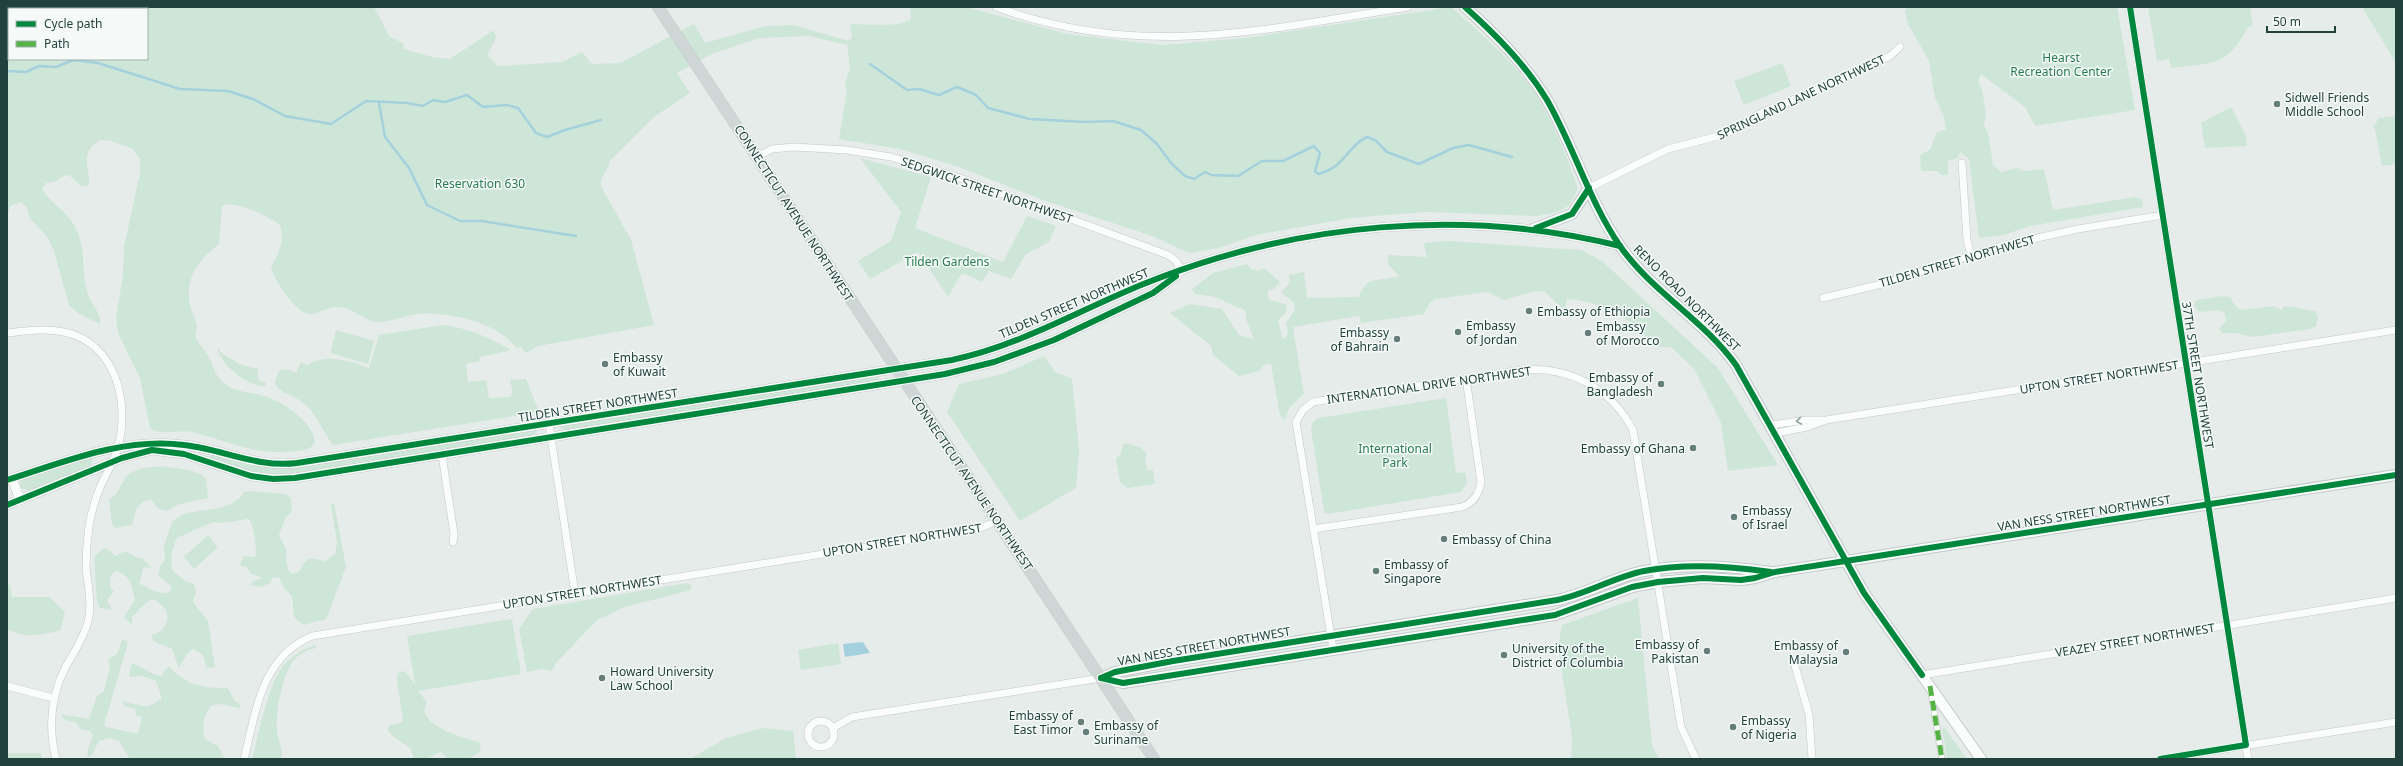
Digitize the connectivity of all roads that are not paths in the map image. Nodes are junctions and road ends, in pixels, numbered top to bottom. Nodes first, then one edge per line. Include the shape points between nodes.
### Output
1 (658, 7) edge
2 (996, 7) edge
3 (1408, 7) edge
4 (1465, 7) edge
5 (2130, 7) edge
6 (1900, 46) dead end
7 (757, 157) junction
8 (1962, 163) dead end
9 (1589, 188) junction
10 (2163, 215) junction
11 (1533, 229) junction
12 (1620, 246) junction
13 (1971, 255) junction
14 (1182, 271) junction
15 (1823, 298) dead end
16 (2396, 330) edge
17 (7, 333) edge
18 (1031, 336) junction
19 (1036, 348) junction
20 (2185, 363) junction
21 (896, 369) junction
22 (1466, 378) junction
23 (904, 382) junction
24 (549, 424) junction
25 (1774, 429) junction
26 (550, 438) junction
27 (118, 447) junction
28 (209, 449) junction
29 (442, 455) junction
30 (205, 460) junction
31 (113, 461) junction
32 (2396, 475) edge
33 (10, 479) edge
34 (20, 500) junction
35 (7, 505) edge
36 (2208, 505) junction
37 (997, 521) junction
38 (1314, 529) junction
39 (453, 542) dead end
40 (1846, 561) junction
41 (1656, 570) junction
42 (1775, 572) junction
43 (1658, 582) junction
44 (574, 593) junction
45 (2396, 598) edge
46 (2227, 625) junction
47 (1330, 636) junction
48 (1332, 649) junction
49 (1795, 666) dead end
50 (1922, 675) junction
51 (1101, 678) junction
52 (7, 686) edge
53 (1930, 686) junction
54 (53, 698) junction
55 (2396, 722) edge
56 (833, 728) dead end
57 (2246, 745) junction
58 (56, 759) edge
59 (244, 759) edge
60 (1154, 759) edge
61 (1696, 759) edge
62 (1812, 759) edge
63 (1942, 759) edge
64 (1981, 759) edge
65 (2160, 759) edge
66 (2248, 759) edge

1 - 7 main road, CONNECTICUT AVENUE NORTHWEST
2 - 3 street via 1040,22 1077,30 1169,38 1251,32
4 - 9 main road, RENO ROAD NORTHWEST via 1507,47 1535,83 1548,102
5 - 10 street, 37TH STREET NORTHWEST
6 - 9 street, SPRINGLAND LANE NORTHWEST via 1890,56 1763,112 1726,134 1668,149
7 - 14 street, SEDGWICK STREET NORTHWEST via 772,149 799,147 861,152 905,161 960,178 1168,255 1176,260
7 - 21 main road, CONNECTICUT AVENUE NORTHWEST
8 - 13 street via 1967,240
9 - 11 main road via 1572,214
9 - 12 main road, RENO ROAD NORTHWEST
10 - 13 street, TILDEN STREET NORTHWEST via 2070,231
10 - 20 street, 37TH STREET NORTHWEST
11 - 12 street, TILDEN STREET NORTHWEST via 1570,234
11 - 14 street, TILDEN STREET NORTHWEST via 1431,225 1355,230 1256,248
12 - 25 main road, RENO ROAD NORTHWEST via 1648,278 1728,354
13 - 15 street, TILDEN STREET NORTHWEST via 1882,284
14 - 18 street, TILDEN STREET NORTHWEST via 1128,290
14 - 19 street, TILDEN STREET NORTHWEST via 1153,293
16 - 20 street, UPTON STREET NORTHWEST
17 - 27 street via 47,330 64,332 78,337 106,360 120,386 122,414
18 - 19 street
18 - 21 street, TILDEN STREET NORTHWEST via 965,357
19 - 23 street, TILDEN STREET NORTHWEST via 970,369
20 - 25 street, UPTON STREET NORTHWEST via 1826,420 1807,420
20 - 36 street, 37TH STREET NORTHWEST
21 - 23 main road, CONNECTICUT AVENUE NORTHWEST
21 - 24 street, TILDEN STREET NORTHWEST
22 - 38 street via 1480,482 1480,489 1472,500 1462,506
22 - 38 street, INTERNATIONAL DRIVE NORTHWEST via 1313,402 1306,407 1296,422
22 - 41 street, INTERNATIONAL DRIVE NORTHWEST via 1522,370 1549,370 1583,380 1613,402 1626,418 1635,437
23 - 26 street, TILDEN STREET NORTHWEST
23 - 37 main road, CONNECTICUT AVENUE NORTHWEST
24 - 26 street
24 - 28 street, TILDEN STREET NORTHWEST via 289,464 256,462
25 - 40 main road, RENO ROAD NORTHWEST
26 - 29 street, TILDEN STREET NORTHWEST
26 - 44 street
27 - 28 street, TILDEN STREET NORTHWEST via 164,443
27 - 31 street
27 - 33 street, TILDEN STREET NORTHWEST
28 - 30 street
29 - 30 street, TILDEN STREET NORTHWEST via 310,476 274,479 237,473
29 - 39 street
30 - 31 street, TILDEN STREET NORTHWEST via 159,450 134,453
31 - 34 street, TILDEN STREET NORTHWEST
31 - 54 street via 97,497 88,531 87,626
32 - 36 main road, VAN NESS STREET NORTHWEST
33 - 34 street
34 - 35 street, TILDEN STREET NORTHWEST
36 - 40 main road, VAN NESS STREET NORTHWEST
36 - 46 street, 37TH STREET NORTHWEST
37 - 44 street, UPTON STREET NORTHWEST via 978,529
37 - 51 main road, CONNECTICUT AVENUE NORTHWEST
38 - 47 street, INTERNATIONAL DRIVE NORTHWEST
40 - 42 main road, VAN NESS STREET NORTHWEST
40 - 50 main road, RENO ROAD NORTHWEST via 1871,603
41 - 42 main road, VAN NESS STREET NORTHWEST via 1705,567
41 - 43 street, INTERNATIONAL DRIVE NORTHWEST
41 - 47 main road, VAN NESS STREET NORTHWEST via 1634,574 1588,592 1557,600
42 - 43 main road, VAN NESS STREET NORTHWEST via 1741,580 1703,578
43 - 48 main road, VAN NESS STREET NORTHWEST via 1632,587 1555,616
43 - 61 street, INTERNATIONAL DRIVE NORTHWEST via 1681,727
44 - 59 street, UPTON STREET NORTHWEST via 327,632 306,639 284,654 269,673 263,686
45 - 46 street, VEAZEY STREET NORTHWEST
46 - 50 street, VEAZEY STREET NORTHWEST
46 - 57 street, 37TH STREET NORTHWEST
47 - 48 street, INTERNATIONAL DRIVE NORTHWEST
47 - 51 main road, VAN NESS STREET NORTHWEST via 1115,672
48 - 51 main road, VAN NESS STREET NORTHWEST via 1123,683
49 - 62 street via 1809,714
50 - 53 main road, RENO ROAD NORTHWEST
51 - 56 street, VAN NESS STREET NORTHWEST via 852,718
51 - 60 main road, CONNECTICUT AVENUE NORTHWEST
52 - 54 street
53 - 63 street
53 - 64 main road, RENO ROAD NORTHWEST
54 - 58 street via 50,721
55 - 57 street
57 - 65 street
57 - 66 street, 37TH STREET NORTHWEST

